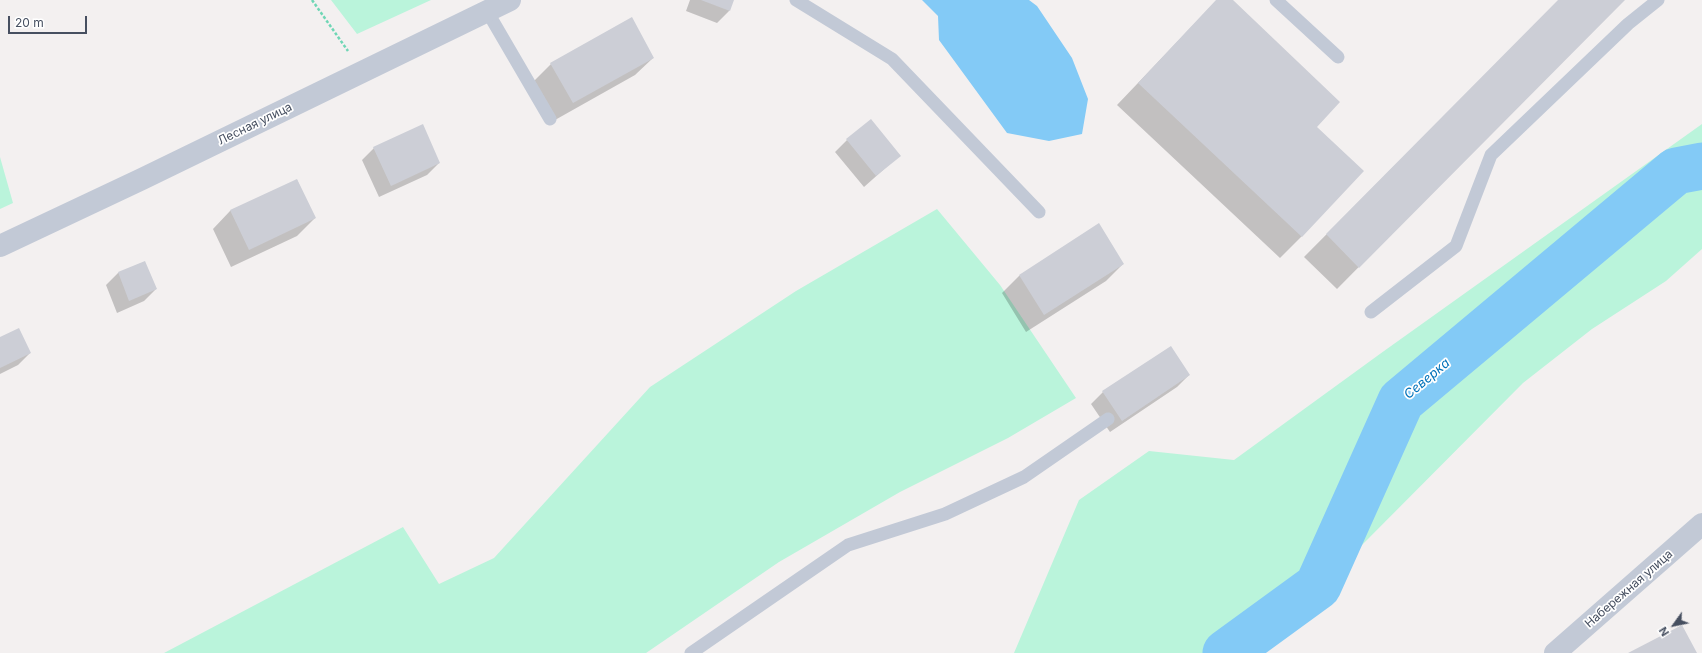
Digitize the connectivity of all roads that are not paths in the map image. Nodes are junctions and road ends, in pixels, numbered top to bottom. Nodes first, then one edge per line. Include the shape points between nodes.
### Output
1 (510, 0) edge
2 (796, 0) edge
3 (1276, 0) edge
4 (1658, 0) edge
5 (487, 11) junction
6 (1338, 57) dead end
7 (550, 119) dead end
8 (1040, 212) dead end
9 (0, 246) edge
10 (1371, 312) dead end
11 (1108, 419) dead end
12 (1702, 524) edge
13 (692, 653) edge
14 (1556, 653) edge

1 - 5 street, Лесная улица
2 - 8 lane via 892,59
3 - 6 lane
4 - 10 lane via 1628,24 1491,155 1456,246
5 - 7 lane
5 - 9 street, Лесная улица
11 - 13 lane via 1024,477 946,514 848,545
12 - 14 street, Набережная улица

